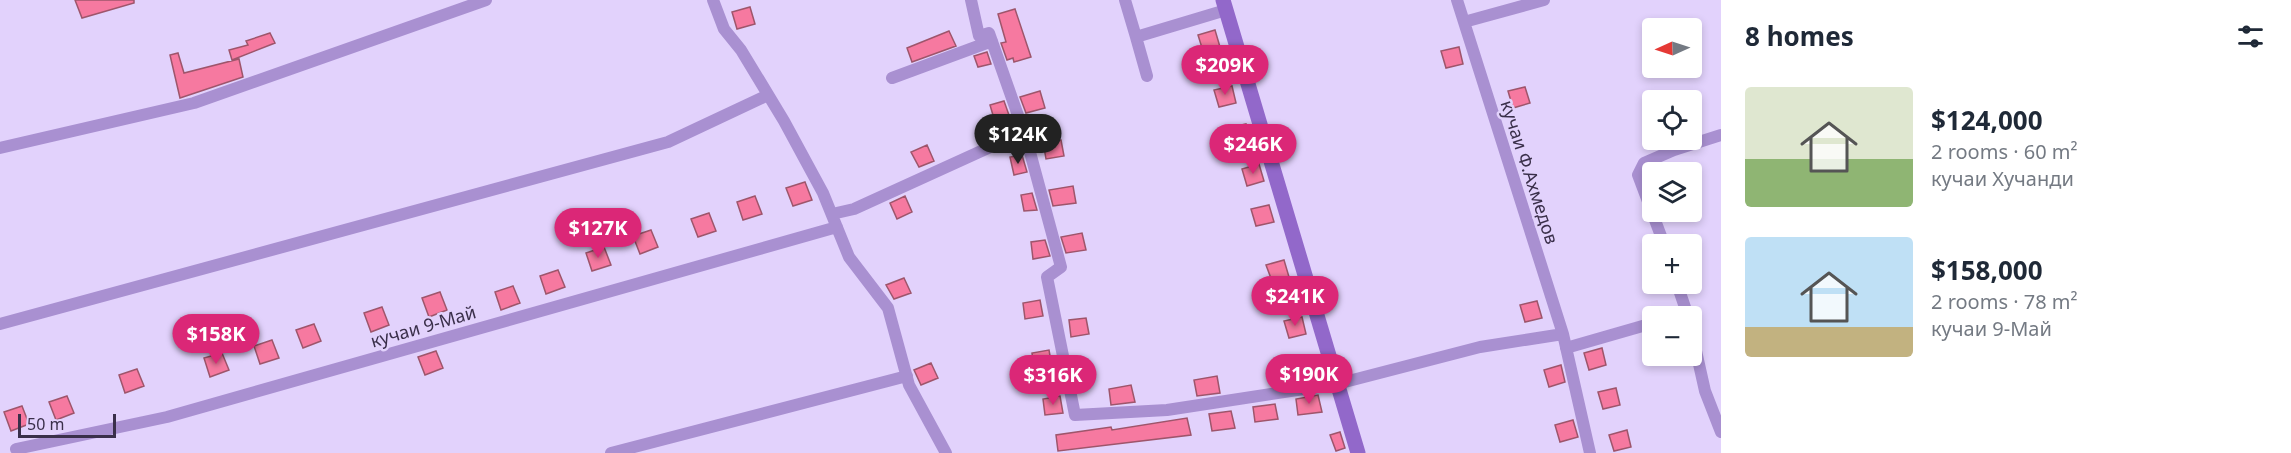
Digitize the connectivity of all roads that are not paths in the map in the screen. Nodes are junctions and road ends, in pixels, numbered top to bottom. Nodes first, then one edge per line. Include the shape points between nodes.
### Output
1 (486, 0) edge
2 (713, 0) edge
3 (970, 0) edge
4 (1125, 0) edge
5 (1457, 0) edge
6 (1544, 0) edge
7 (1225, 5) edge
8 (1464, 22) junction
9 (1136, 37) junction
10 (992, 41) junction
11 (1147, 76) dead end
12 (892, 78) dead end
13 (768, 95) junction
14 (1721, 135) edge
15 (1027, 141) junction
16 (0, 148) edge
17 (832, 214) junction
18 (837, 227) junction
19 (1660, 234) edge
20 (0, 324) edge
21 (1642, 326) edge
22 (1563, 334) junction
23 (1566, 348) junction
24 (1699, 366) edge
25 (907, 376) junction
26 (1337, 384) junction
27 (1721, 432) edge
28 (16, 449) dead end
29 (611, 453) edge
30 (946, 453) edge
31 (1358, 453) edge
32 (1590, 453) edge

1 - 16 street via 194,103
2 - 13 street via 724,28
3 - 10 street via 979,36 989,33
4 - 9 street
5 - 8 street, кучаи Ф.Ахмедов
6 - 8 street
7 - 9 street
7 - 26 street
8 - 22 street, кучаи Ф.Ахмедов
9 - 11 street
10 - 12 street
10 - 15 street
13 - 17 street
13 - 20 street via 668,142
14 - 19 street via 1644,164 1638,175
15 - 17 street via 999,143 854,209
15 - 26 street via 1061,267 1047,277 1075,415 1167,410
17 - 18 street
18 - 25 street via 849,257 888,308
18 - 28 street, кучаи 9-Май via 166,417
21 - 23 street
22 - 23 street, кучаи Ф.Ахмедов
22 - 26 street via 1480,347
23 - 32 street, кучаи Ф.Ахмедов
24 - 27 street
25 - 29 street
25 - 30 street
26 - 31 street

